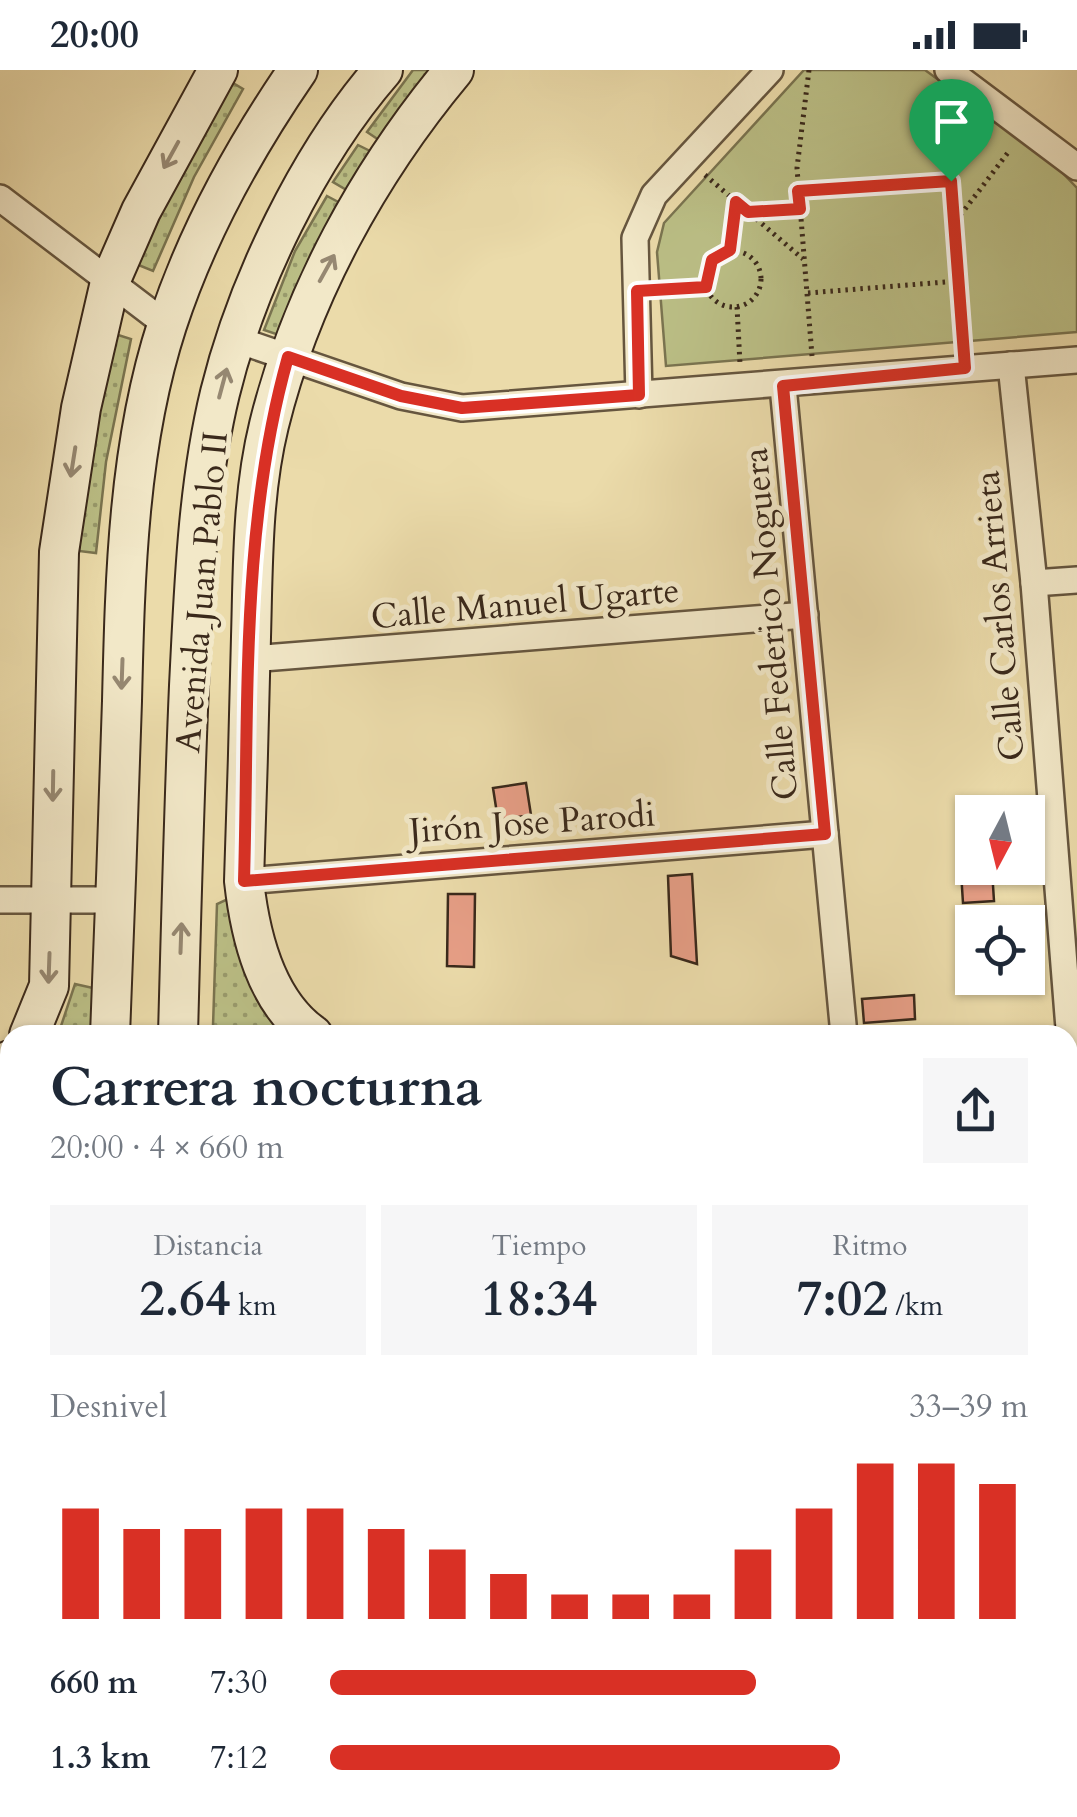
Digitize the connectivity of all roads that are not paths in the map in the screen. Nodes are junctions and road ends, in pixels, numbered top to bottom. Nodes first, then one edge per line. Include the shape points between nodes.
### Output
1 (298, 70) edge
2 (383, 70) edge
3 (454, 70) edge
4 (770, 70) edge
5 (948, 70) edge
6 (214, 72) edge
7 (1077, 168) edge
8 (0, 198) edge
9 (110, 282) junction
10 (167, 325) junction
11 (236, 340) junction
12 (288, 357) junction
13 (1077, 360) edge
14 (1011, 365) junction
15 (783, 386) junction
16 (639, 395) junction
17 (1077, 580) edge
18 (1034, 583) junction
19 (805, 614) junction
20 (250, 659) junction
21 (120, 758) junction
22 (186, 758) junction
23 (1077, 808) edge
24 (1050, 810) junction
25 (825, 834) junction
26 (244, 881) junction
27 (52, 897) junction
28 (0, 900) edge
29 (116, 900) junction
30 (33, 1025) edge
31 (110, 1025) edge
32 (178, 1025) edge
33 (303, 1025) edge
34 (843, 1025) edge
35 (1070, 1025) edge

1 - 10 main road, Avenida Juan Pablo II via 205,225
2 - 11 main road, Avenida Juan Pablo II via 290,211
12 -> 3 main road, Avenida Juan Pablo II via 315,289 402,133
4 - 16 street via 654,195 636,238
5 - 7 street
6 -> 9 main road
8 - 9 street
9 - 10 street
9 -> 27 main road via 81,408 59,552
10 -> 21 main road, Avenida Juan Pablo II via 136,471 125,576
11 - 12 street
22 -> 11 main road, Avenida Juan Pablo II via 206,462
12 - 16 street via 401,396 462,408
12 - 20 main road, Avenida Juan Pablo II via 257,498
13 - 14 street
14 - 15 street
14 - 18 street, Calle Carlos Arrieta
15 - 16 street
15 - 19 street, Calle Federico Noguera
17 - 18 street
18 - 24 street, Calle Carlos Arrieta
19 - 20 street, Calle Manuel Ugarte
19 - 25 street, Calle Federico Noguera
20 - 26 main road, Avenida Juan Pablo II
21 - 22 main road
21 - 29 main road, Avenida Juan Pablo II
32 -> 22 main road, Avenida Juan Pablo II
23 - 24 street
24 - 35 street, Calle Carlos Arrieta
25 - 26 street, Jirón Jose Parodi
25 - 34 street, Calle Federico Noguera
26 - 33 main road, Avenida Juan Pablo II via 260,962
27 - 28 street
27 - 29 street
27 -> 30 main road via 49,986
29 - 31 main road, Avenida Juan Pablo II

